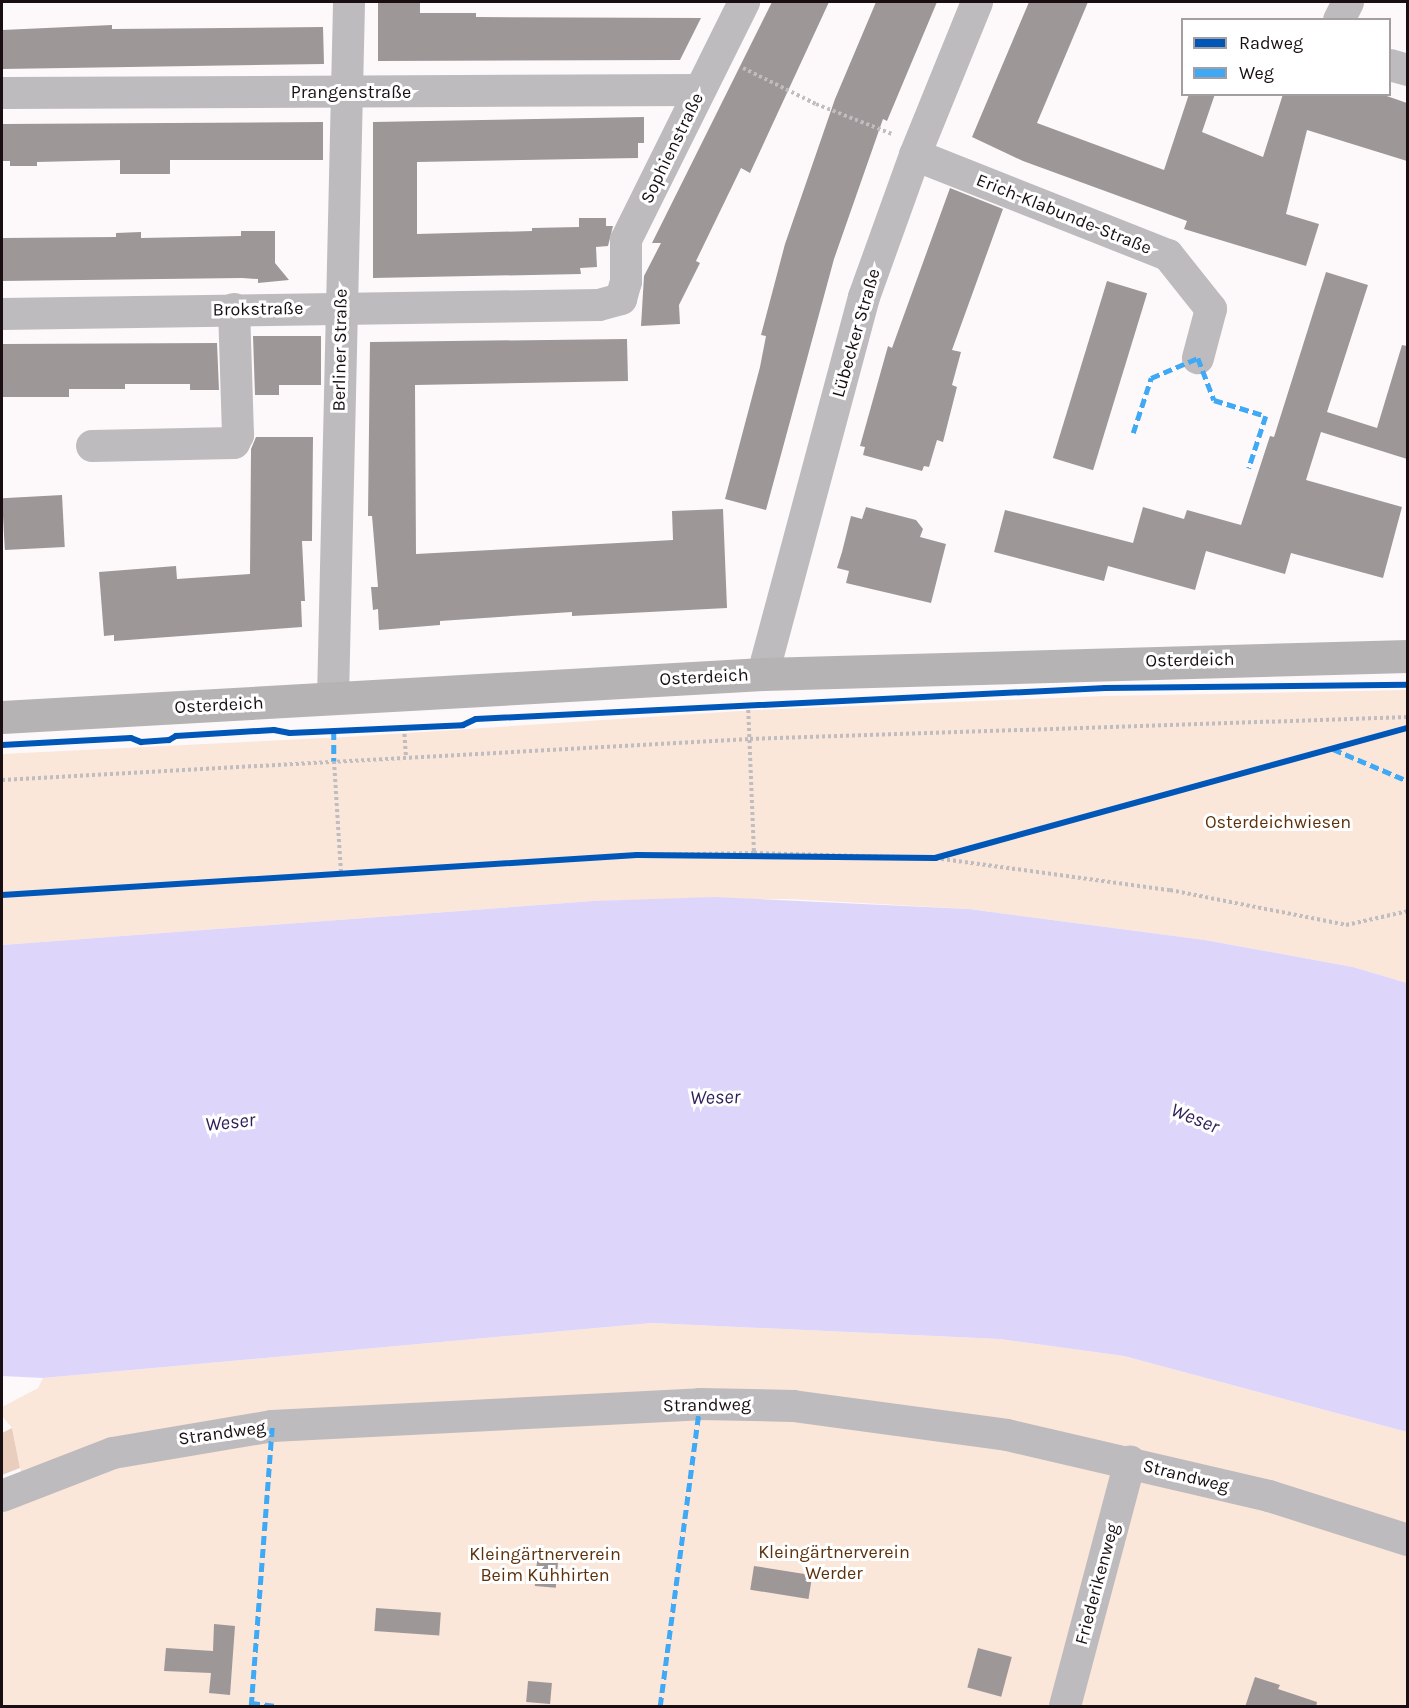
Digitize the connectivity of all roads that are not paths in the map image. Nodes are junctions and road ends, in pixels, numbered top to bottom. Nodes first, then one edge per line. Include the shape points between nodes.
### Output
1 (349, 2) edge
2 (744, 2) edge
3 (977, 2) edge
4 (1348, 2) edge
5 (1340, 18) edge
6 (1391, 66) edge
7 (1407, 70) edge
8 (700, 90) junction
9 (344, 92) junction
10 (2, 93) edge
11 (915, 155) junction
12 (621, 300) joint
13 (341, 307) junction
14 (234, 309) junction
15 (2, 314) edge
16 (1198, 358) dead end
17 (92, 446) dead end
18 (1407, 656) edge
19 (753, 684) junction
20 (333, 698) junction
21 (2, 717) edge
22 (1130, 1462) junction
23 (2, 1496) edge
24 (1407, 1540) edge
25 (1065, 1707) edge

1 - 9 street, Berliner Straße
2 - 8 street, Sophienstraße
3 - 11 street, Lübecker Straße
4 - 5 street
6 - 7 street
8 - 9 street, Prangenstraße
8 - 12 street, Sophienstraße via 626,240 626,282
9 - 10 street, Prangenstraße
9 - 13 street, Berliner Straße
11 - 16 street, Erich-Klabunde-Straße via 1168,255 1211,309
11 - 19 street, Lübecker Straße via 864,297
12 - 13 street, Brokstraße via 599,305
13 - 14 street, Brokstraße
13 - 20 street, Berliner Straße
14 - 15 street, Brokstraße
14 - 17 street via 238,435 234,443
18 - 19 main road, Osterdeich
19 - 20 main road, Osterdeich
20 - 21 main road, Osterdeich
22 - 23 street, Strandweg via 1007,1435 890,1417 793,1406 700,1404 272,1426 112,1453
22 - 24 street, Strandweg via 1269,1496
22 - 25 street, Friederikenweg

